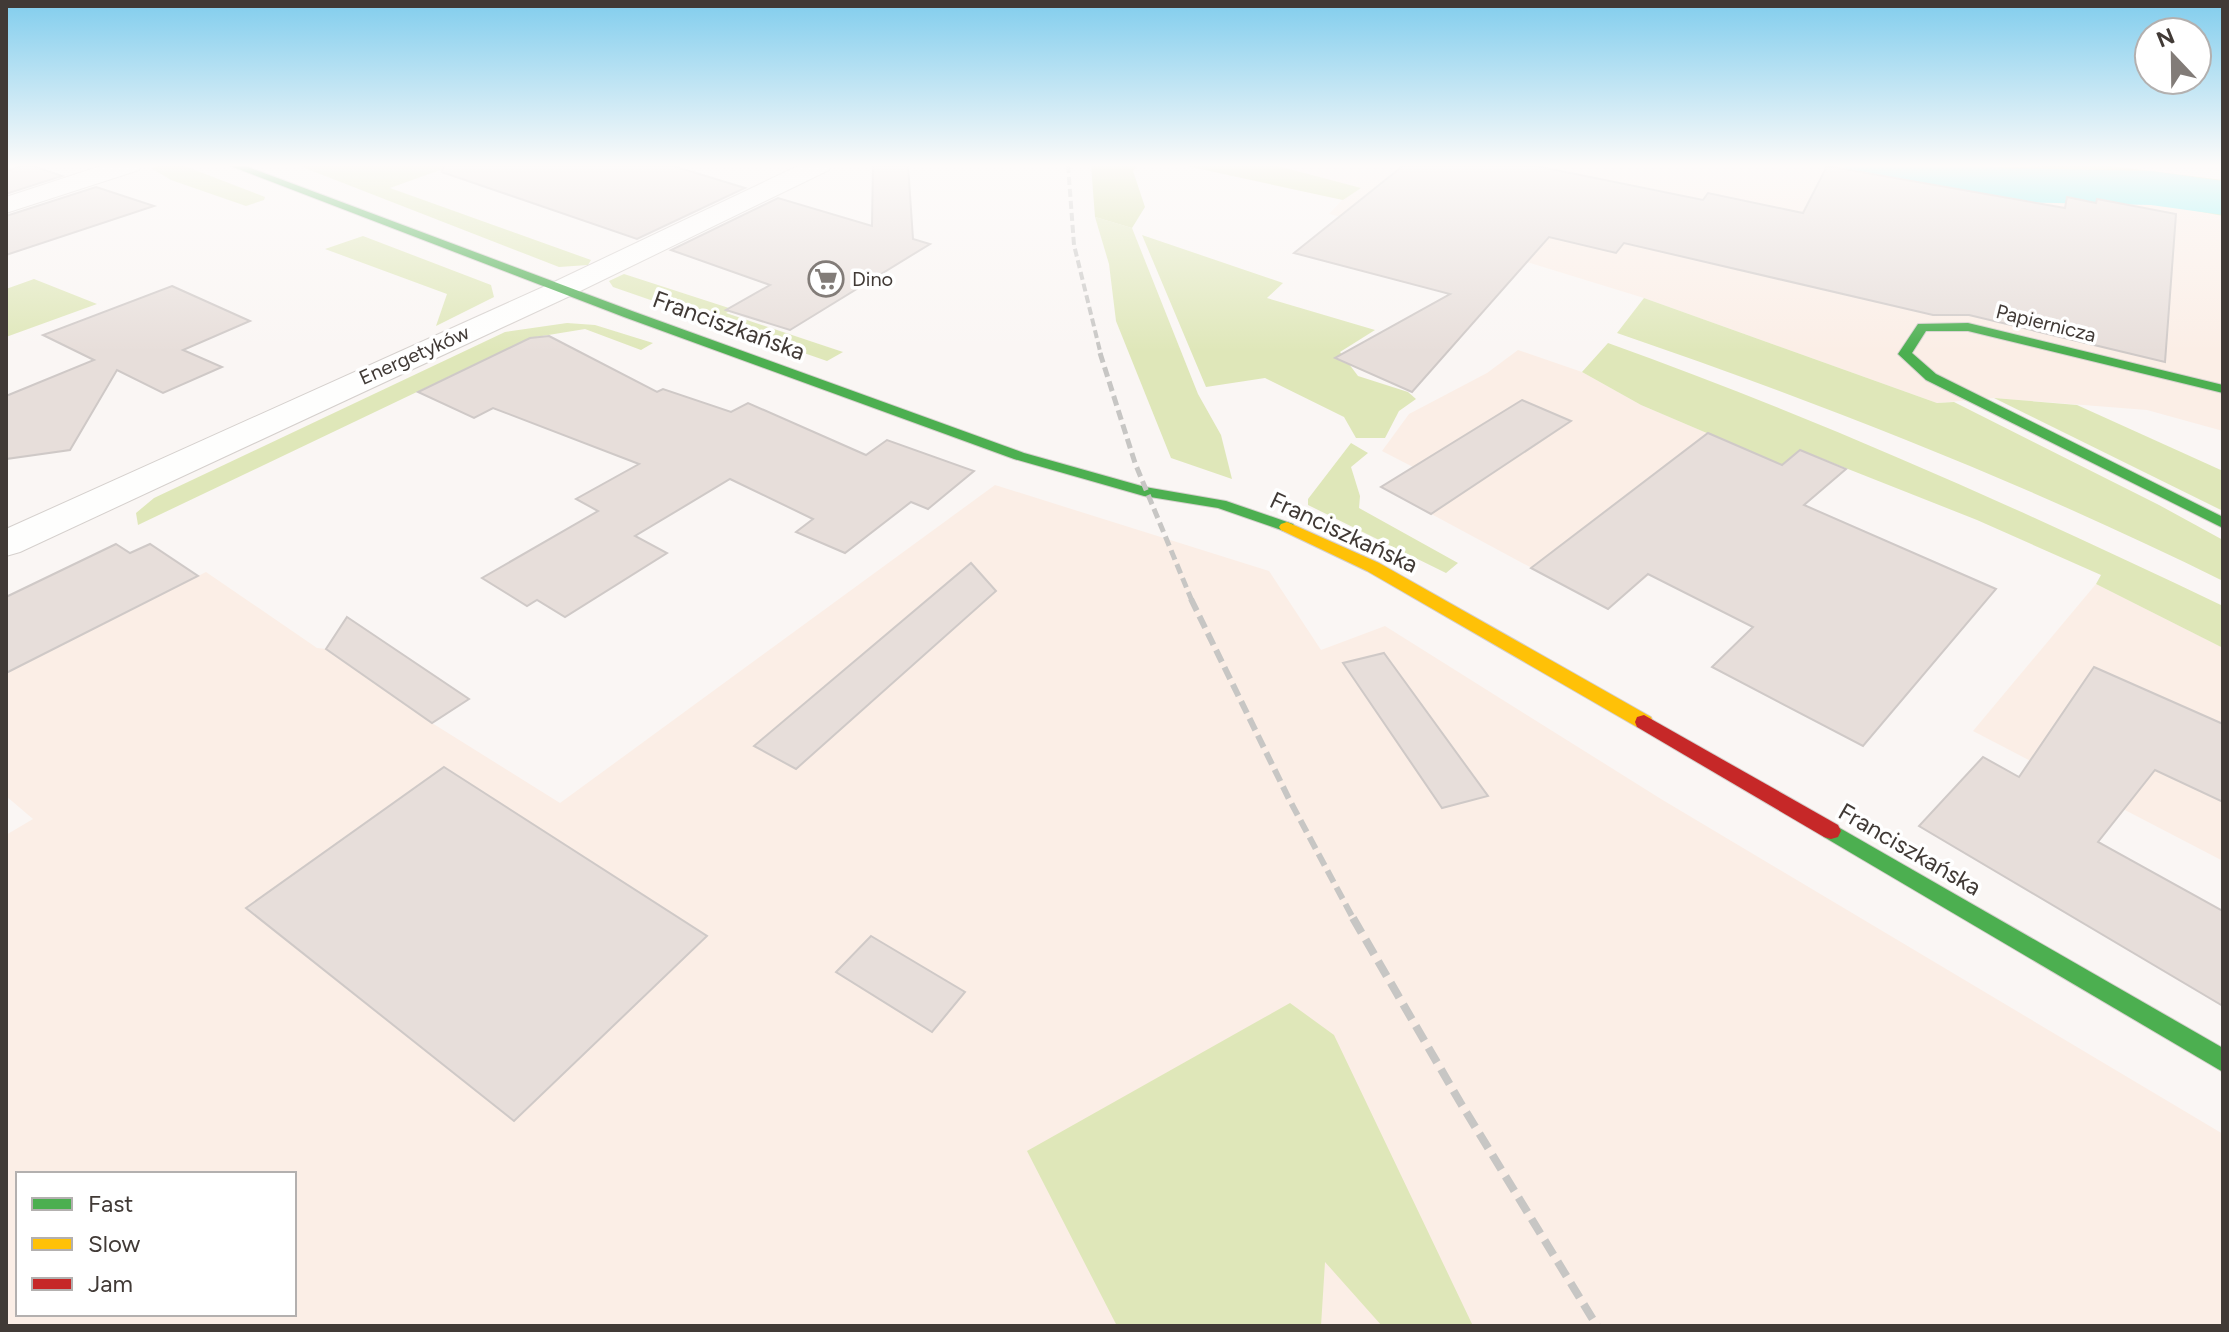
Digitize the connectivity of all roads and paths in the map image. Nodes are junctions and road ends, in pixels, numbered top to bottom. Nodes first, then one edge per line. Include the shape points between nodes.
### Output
1 (398, 227) edge
2 (691, 227) edge
3 (562, 289) junction
4 (2223, 389) edge
5 (2223, 523) edge
6 (6, 544) edge
7 (2223, 1061) edge

1 - 3 street, Franciszkańska
2 - 3 street, Energetyków
3 - 6 street, Energetyków
3 - 7 street, Franciszkańska via 1019,456 1144,491 1221,504 1294,530 1385,574
4 - 5 street, Papiernicza via 1968,327 1922,327 1905,354 1931,377

